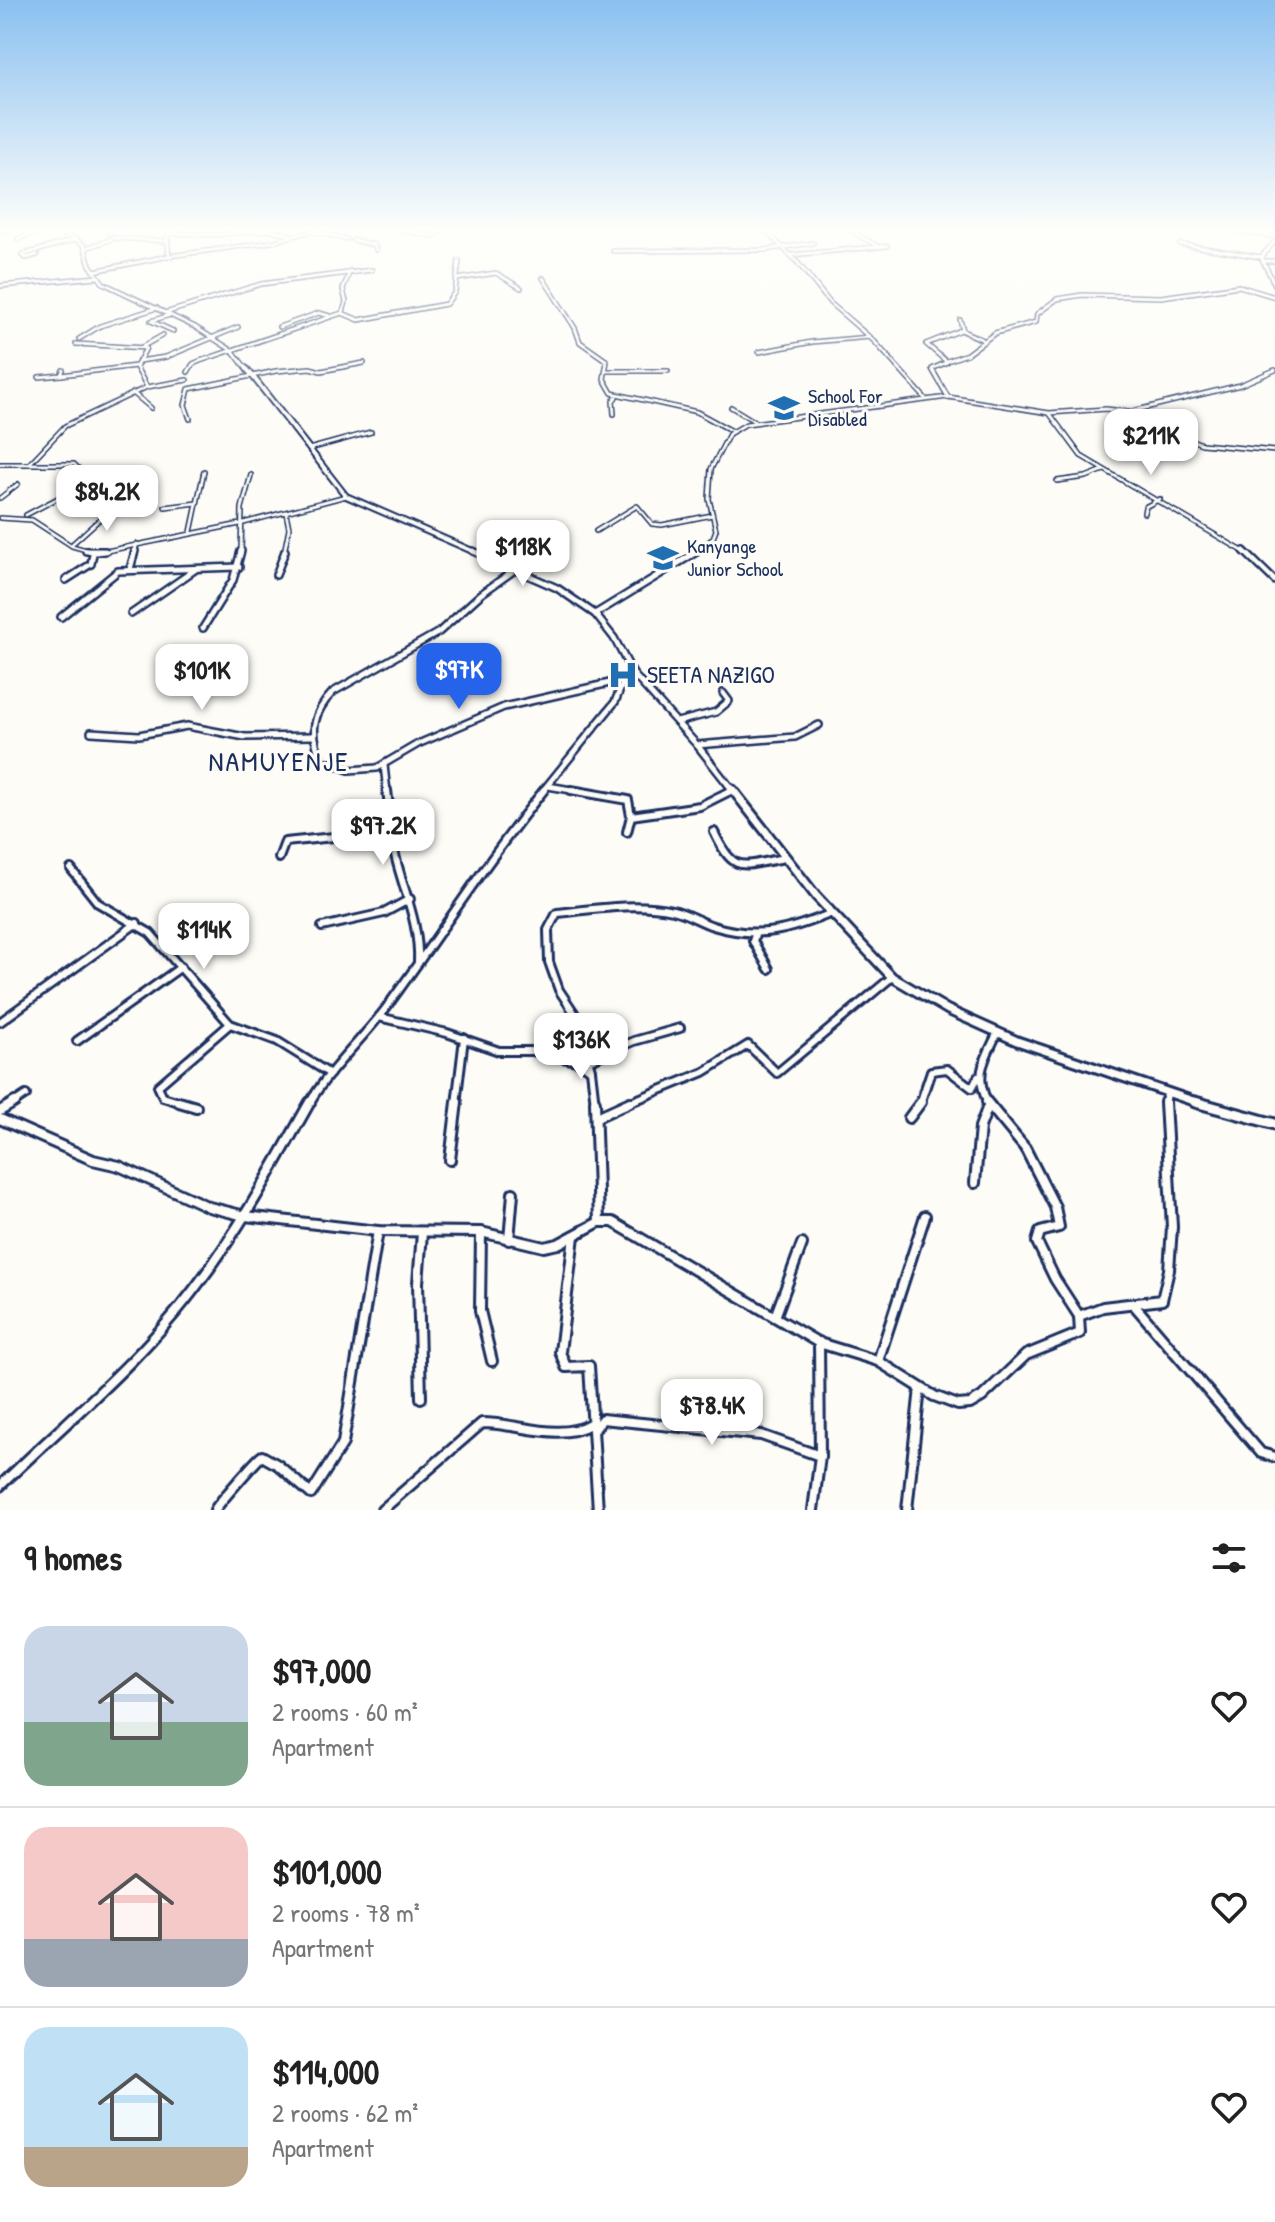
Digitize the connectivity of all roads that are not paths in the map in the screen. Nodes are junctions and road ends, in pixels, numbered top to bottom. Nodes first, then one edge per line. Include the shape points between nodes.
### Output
1 (143, 300) edge
2 (205, 300) edge
3 (346, 300) edge
4 (449, 300) edge
5 (554, 300) edge
6 (828, 300) edge
7 (1057, 300) edge
8 (157, 308) junction
9 (343, 312) junction
10 (168, 314) junction
11 (330, 316) junction
12 (960, 320) dead end
13 (238, 327) dead end
14 (279, 327) dead end
15 (963, 330) junction
16 (173, 331) dead end
17 (163, 335) dead end
18 (213, 337) junction
19 (871, 337) junction
20 (79, 339) dead end
21 (984, 340) junction
22 (76, 344) dead end
23 (141, 347) junction
24 (233, 351) junction
25 (759, 352) dead end
26 (947, 361) junction
27 (137, 363) junction
28 (364, 363) dead end
29 (1275, 370) edge
30 (606, 371) junction
31 (668, 371) dead end
32 (253, 376) junction
33 (39, 377) dead end
34 (187, 380) junction
35 (147, 387) junction
36 (189, 389) junction
37 (133, 393) junction
38 (617, 396) junction
39 (948, 397) junction
40 (925, 398) junction
41 (731, 407) dead end
42 (151, 408) dead end
43 (1132, 412) junction
44 (1049, 413) junction
45 (614, 414) dead end
46 (190, 419) dead end
47 (755, 422) junction
48 (732, 431) junction
49 (371, 432) dead end
50 (309, 449) junction
51 (1275, 451) edge
52 (0, 464) edge
53 (29, 464) junction
54 (1104, 470) junction
55 (204, 471) dead end
56 (251, 475) dead end
57 (1057, 481) dead end
58 (18, 484) dead end
59 (346, 496) junction
60 (0, 498) edge
61 (122, 499) dead end
62 (1160, 499) junction
63 (198, 503) junction
64 (165, 507) dead end
65 (286, 513) junction
66 (1144, 513) dead end
67 (24, 515) junction
68 (712, 515) junction
69 (0, 518) edge
70 (240, 524) junction
71 (596, 531) dead end
72 (191, 532) junction
73 (137, 544) junction
74 (71, 545) junction
75 (93, 554) junction
76 (239, 567) junction
77 (196, 568) junction
78 (130, 569) junction
79 (516, 569) junction
80 (276, 575) dead end
81 (66, 580) dead end
82 (1275, 581) edge
83 (131, 614) dead end
84 (595, 614) junction
85 (61, 617) dead end
86 (203, 628) dead end
87 (633, 674) junction
88 (624, 680) junction
89 (723, 693) dead end
90 (677, 722) junction
91 (819, 725) dead end
92 (91, 732) dead end
93 (313, 736) junction
94 (697, 745) junction
95 (384, 765) junction
96 (548, 786) junction
97 (732, 790) junction
98 (631, 816) junction
99 (392, 831) junction
100 (627, 832) dead end
101 (714, 832) dead end
102 (279, 858) dead end
103 (786, 858) junction
104 (71, 869) dead end
105 (410, 899) junction
106 (832, 913) junction
107 (137, 923) junction
108 (322, 927) dead end
109 (755, 935) junction
110 (417, 966) junction
111 (181, 967) junction
112 (769, 969) dead end
113 (892, 977) junction
114 (379, 1017) junction
115 (0, 1022) edge
116 (230, 1024) junction
117 (680, 1028) dead end
118 (997, 1034) junction
119 (464, 1038) junction
120 (77, 1041) dead end
121 (588, 1061) junction
122 (591, 1070) junction
123 (330, 1074) junction
124 (978, 1076) junction
125 (1167, 1094) junction
126 (26, 1095) dead end
127 (989, 1105) junction
128 (196, 1107) dead end
129 (0, 1111) edge
130 (597, 1117) junction
131 (909, 1118) dead end
132 (0, 1119) edge
133 (1275, 1124) edge
134 (450, 1160) dead end
135 (975, 1183) dead end
136 (513, 1193) dead end
137 (245, 1216) junction
138 (925, 1216) dead end
139 (599, 1222) junction
140 (378, 1231) junction
141 (481, 1232) junction
142 (422, 1233) junction
143 (574, 1236) junction
144 (509, 1240) junction
145 (802, 1244) dead end
146 (1134, 1305) junction
147 (1079, 1316) junction
148 (775, 1317) junction
149 (819, 1342) junction
150 (492, 1361) dead end
151 (878, 1361) junction
152 (920, 1387) junction
153 (421, 1398) dead end
154 (592, 1428) junction
155 (820, 1456) junction
156 (1275, 1457) edge
157 (0, 1486) edge
158 (215, 1510) edge
159 (382, 1510) edge
160 (598, 1510) edge
161 (813, 1510) edge
162 (907, 1510) edge

1 - 8 street
2 - 10 street
3 - 9 street
4 - 9 street via 359,320
5 - 30 street via 580,342 607,361
6 - 19 street
7 - 21 street via 1037,314 1036,322
8 - 10 street
8 - 20 street via 102,325
9 - 11 street
10 - 16 street via 151,321
10 - 18 street
11 - 14 street via 319,313
11 - 24 street
12 - 15 street
13 - 18 street
15 - 21 street
15 - 26 street via 926,344
17 - 23 street
18 - 24 street
18 - 27 street
19 - 25 street
19 - 40 street
21 - 26 street
22 - 23 street
23 - 27 street via 146,349
24 - 32 street
24 - 34 street via 193,364 186,371
26 - 39 street via 932,369
27 - 33 street
27 - 35 street
28 - 32 street
29 - 43 street via 1240,385
30 - 31 street
30 - 38 street via 605,381
32 - 36 street
32 - 50 street
34 - 35 street
34 - 36 street
35 - 37 street
36 - 46 street via 185,405
37 - 42 street
37 - 53 street via 65,426
38 - 45 street
38 - 48 street via 697,412
39 - 40 street
39 - 44 street
40 - 47 street
41 - 47 street
43 - 44 street
43 - 51 street via 1202,444
44 - 54 street via 1077,452
47 - 48 street
48 - 68 street via 711,469
49 - 50 street
50 - 59 street
52 - 53 street
53 - 67 street via 74,464 81,476 92,480
54 - 57 street
54 - 62 street
55 - 63 street
56 - 70 street
58 - 60 street
59 - 65 street
59 - 79 street
61 - 74 street
62 - 66 street
62 - 82 street via 1239,547
63 - 64 street
63 - 72 street
65 - 70 street
65 - 80 street via 286,542
67 - 69 street
67 - 74 street
68 - 71 street via 652,524 637,506
68 - 84 street via 716,533 705,547
70 - 72 street
70 - 76 street
72 - 73 street
73 - 75 street
73 - 78 street
74 - 75 street
75 - 81 street via 91,564
76 - 77 street
76 - 86 street
77 - 78 street
77 - 83 street
78 - 85 street via 118,571
79 - 84 street
79 - 93 street via 435,634 336,688 315,718
84 - 87 street
87 - 88 street
87 - 90 street
88 - 95 street via 504,707 418,744
88 - 96 street via 615,702
89 - 90 street via 729,701 723,708
90 - 94 street
91 - 94 street via 795,737
92 - 93 street via 139,735 187,726 245,737
93 - 95 street via 321,760 337,767 358,771
94 - 97 street
95 - 99 street
96 - 98 street via 628,800
96 - 110 street via 497,848
97 - 98 street via 725,798
97 - 103 street
98 - 100 street
99 - 102 street via 284,842
99 - 105 street
101 - 103 street via 727,859 738,865
103 - 106 street
104 - 107 street via 98,903
105 - 108 street via 384,913
105 - 110 street via 419,943
106 - 109 street via 798,927
106 - 113 street
107 - 111 street
107 - 115 street
109 - 112 street via 753,941
109 - 121 street via 674,910 620,906 557,913 546,941 554,979 574,1008
110 - 114 street
111 - 116 street
111 - 120 street
113 - 118 street
113 - 130 street via 777,1073 748,1045 704,1072
114 - 119 street
114 - 123 street
116 - 123 street via 277,1041
116 - 128 street via 158,1086 163,1097
117 - 121 street
118 - 124 street
118 - 125 street
119 - 122 street via 499,1051 532,1051 580,1062
119 - 134 street
121 - 122 street
122 - 130 street
123 - 137 street
124 - 127 street
124 - 131 street via 972,1088 947,1069 931,1071 924,1098
125 - 133 street
125 - 146 street via 1163,1109 1170,1149 1170,1209 1165,1295 1156,1303
126 - 129 street
127 - 135 street via 980,1127
127 - 147 street via 1025,1148 1055,1207 1059,1227 1040,1232 1037,1242
130 - 139 street
132 - 137 street via 195,1202
136 - 144 street
137 - 140 street
137 - 157 street via 167,1323
138 - 151 street
139 - 143 street
139 - 148 street via 634,1231
140 - 142 street
140 - 158 street via 343,1443 311,1494 262,1456
141 - 142 street
141 - 144 street
141 - 150 street via 480,1311
142 - 153 street
143 - 144 street via 544,1247
143 - 154 street via 560,1352 566,1367 589,1366
145 - 148 street
146 - 147 street via 1103,1307
146 - 156 street via 1261,1453
147 - 152 street via 1080,1333 1021,1357 977,1402 952,1403
148 - 149 street
149 - 151 street
149 - 155 street
151 - 152 street
152 - 162 street
154 - 155 street via 602,1419 761,1435
154 - 159 street via 578,1434 555,1433 482,1423
154 - 160 street
155 - 161 street

